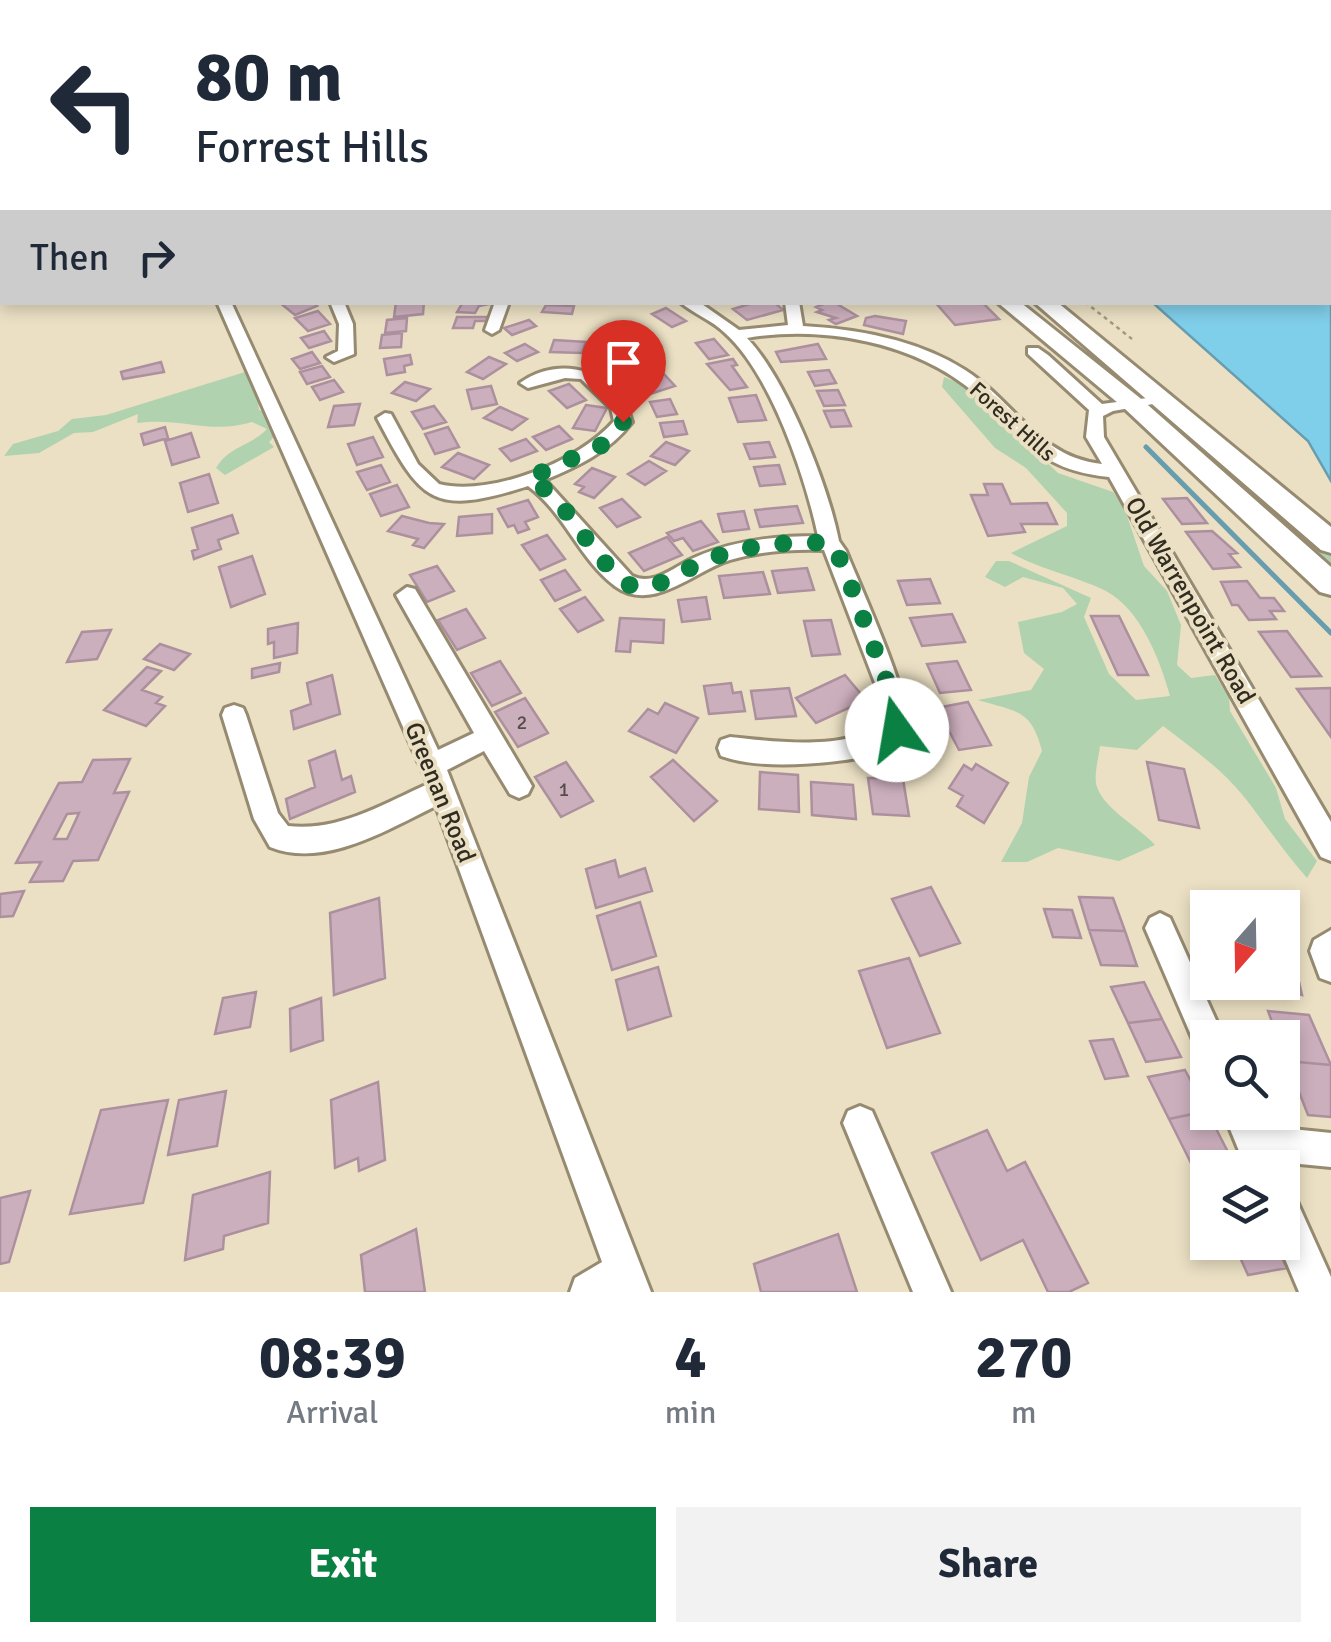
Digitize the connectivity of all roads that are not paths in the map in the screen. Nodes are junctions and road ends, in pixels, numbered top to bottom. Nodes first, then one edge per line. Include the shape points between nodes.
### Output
1 (225, 305) edge
2 (693, 305) edge
3 (792, 305) edge
4 (1011, 305) edge
5 (1048, 305) edge
6 (340, 307) edge
7 (500, 308) edge
8 (518, 313) dead end
9 (796, 328) junction
10 (492, 330) dead end
11 (738, 335) junction
12 (1033, 350) dead end
13 (344, 360) dead end
14 (528, 383) dead end
15 (1164, 398) junction
16 (1132, 403) junction
17 (1102, 411) junction
18 (385, 418) dead end
19 (1118, 472) junction
20 (529, 478) junction
21 (829, 543) junction
22 (1331, 543) edge
23 (1331, 584) edge
24 (407, 595) dead end
25 (234, 716) dead end
26 (489, 737) junction
27 (730, 748) dead end
28 (437, 777) junction
29 (519, 786) dead end
30 (1331, 848) edge
31 (1160, 928) dead end
32 (1331, 944) edge
33 (1331, 967) edge
34 (1200, 1020) edge
35 (860, 1123) dead end
36 (1252, 1141) edge
37 (1331, 1150) edge
38 (1300, 1251) edge
39 (628, 1281) edge
40 (589, 1292) edge
41 (932, 1292) edge
42 (1318, 1292) edge

1 - 28 street, Greenan Road
2 - 11 street
3 - 9 street
4 - 16 highway
5 - 15 highway
6 - 13 street
7 - 8 street
7 - 10 street
9 - 11 street, Forest Hills
9 - 19 street, Forest Hills via 894,347 946,365 1060,464
11 - 21 street via 779,394
12 - 17 street
14 - 20 street via 586,374 623,414 619,430 604,444
15 - 16 street
15 - 22 highway
16 - 17 street
16 - 23 highway
17 - 19 street, Old Warrenpoint Road via 1092,423 1095,437
18 - 20 street via 416,474 443,494 490,493
19 - 30 street, Old Warrenpoint Road
20 - 21 street via 633,587 659,584 732,552
21 - 27 street via 894,701 897,730 845,748
24 - 26 street via 431,613
25 - 28 street via 267,819 280,838 301,844 340,833
26 - 28 street
26 - 29 street
28 - 39 street, Greenan Road
31 - 34 street
32 - 33 street via 1325,951
35 - 41 street
36 - 37 street
38 - 42 street
39 - 40 street

